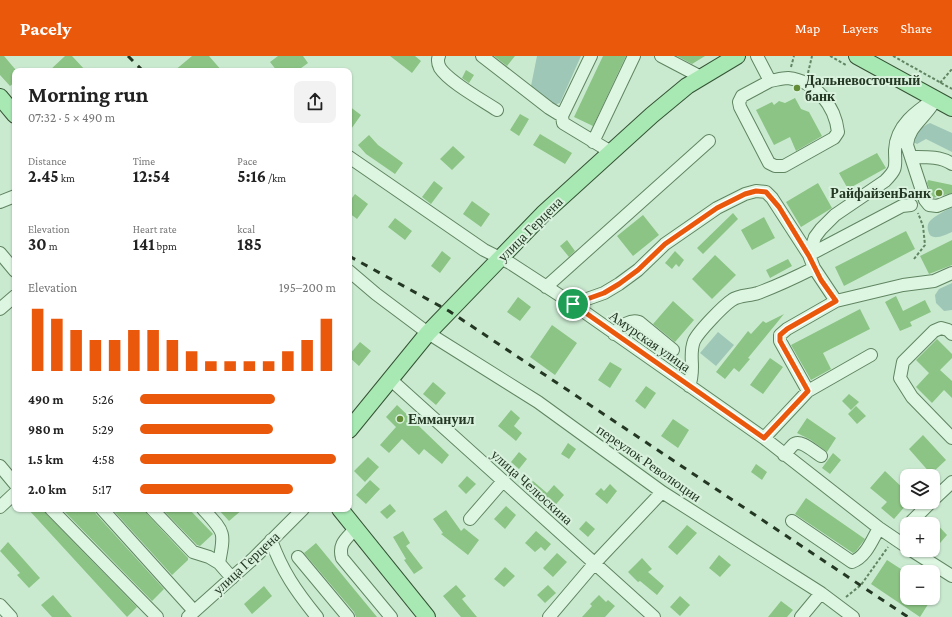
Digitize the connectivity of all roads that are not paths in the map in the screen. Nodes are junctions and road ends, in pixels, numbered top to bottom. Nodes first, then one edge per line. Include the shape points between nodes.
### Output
1 (439, 56) edge
2 (482, 56) edge
3 (591, 56) edge
4 (634, 56) edge
5 (661, 56) edge
6 (737, 56) edge
7 (757, 56) edge
8 (857, 56) edge
9 (701, 77) junction
10 (770, 81) junction
11 (0, 96) edge
12 (936, 98) junction
13 (952, 108) edge
14 (496, 110) dead end
15 (12, 111) edge
16 (562, 116) junction
17 (709, 141) dead end
18 (593, 142) junction
19 (611, 152) junction
20 (911, 157) junction
21 (352, 159) edge
22 (952, 164) edge
23 (12, 197) edge
24 (952, 200) edge
25 (0, 202) edge
26 (911, 205) road end
27 (0, 253) edge
28 (809, 256) junction
29 (500, 258) junction
30 (12, 267) edge
31 (814, 268) junction
32 (952, 273) edge
33 (352, 274) edge
34 (546, 287) junction
35 (12, 299) edge
36 (836, 301) junction
37 (573, 304) junction
38 (0, 309) edge
39 (428, 333) junction
40 (614, 334) junction
41 (952, 334) edge
42 (673, 350) dead end
43 (870, 355) dead end
44 (390, 379) junction
45 (689, 386) junction
46 (808, 391) junction
47 (352, 426) edge
48 (764, 438) junction
49 (952, 438) edge
50 (784, 455) junction
51 (821, 456) dead end
52 (0, 466) edge
53 (12, 480) edge
54 (503, 481) junction
55 (952, 482) edge
56 (662, 492) junction
57 (940, 493) edge
58 (12, 496) edge
59 (0, 507) edge
60 (923, 509) edge
61 (54, 512) edge
62 (105, 512) edge
63 (155, 512) edge
64 (206, 512) edge
65 (300, 512) edge
66 (342, 512) edge
67 (916, 517) edge
68 (470, 519) dead end
69 (792, 521) dead end
70 (879, 528) junction
71 (355, 529) junction
72 (900, 533) edge
73 (894, 539) junction
74 (271, 540) junction
75 (900, 543) edge
76 (298, 557) dead end
77 (922, 557) edge
78 (219, 563) junction
79 (594, 564) junction
80 (952, 576) edge
81 (232, 578) junction
82 (821, 593) junction
83 (0, 605) edge
84 (191, 614) edge
85 (11, 617) edge
86 (157, 617) edge
87 (317, 617) edge
88 (348, 617) edge
89 (391, 617) edge
90 (427, 617) edge
91 (550, 617) edge
92 (654, 617) edge
93 (801, 617) edge
94 (853, 617) edge

1 - 14 street via 439,66 449,78
2 - 16 street
3 - 16 street
4 - 18 street
5 - 9 street
6 - 9 main road, улица Герцена
7 - 10 street
8 - 12 main road
9 - 19 main road, улица Герцена via 664,105
10 - 10 street via 742,96 739,102 769,163 784,166 834,138 838,132 834,112 824,97 805,84 789,78
11 - 15 main road
12 - 13 main road
12 - 20 street via 908,136 907,145
12 - 28 street via 913,114 901,130 892,174 830,220 815,237
16 - 18 street via 567,127
17 - 34 street
18 - 19 street
19 - 29 main road, улица Герцена via 543,214
20 - 22 street via 947,160
20 - 24 street via 929,205 936,206
21 - 29 street, Амурская улица via 484,250
23 - 25 street
26 - 28 street via 902,206
27 - 30 street
28 - 31 street
28 - 37 street via 772,198 766,192 756,191 717,208 665,244 619,284 604,293
29 - 34 street, Амурская улица
29 - 39 main road, улица Герцена
31 - 36 street
31 - 45 street via 774,287 738,297 725,306 695,340 691,349 693,371
32 - 36 street via 934,281 903,285
33 - 39 street, переулок Революции
34 - 37 street, Амурская улица
35 - 38 street
36 - 46 street via 780,335 780,341
37 - 40 street, Амурская улица
39 - 44 main road, улица Герцена
39 - 56 street, переулок Революции via 538,402
40 - 42 street via 629,322 639,322
40 - 45 street, Амурская улица
41 - 49 street via 941,328 934,331 903,362 900,378 912,397
43 - 46 street
44 - 47 main road, улица Герцена
44 - 54 street, улица Челюскина
45 - 48 street, Амурская улица
46 - 48 street
48 - 50 street, Амурская улица
50 - 51 street via 797,443
50 - 70 street, Амурская улица
52 - 53 street
54 - 68 street
54 - 79 street, улица Челюскина
55 - 57 street
56 - 79 street
56 - 82 street, переулок Революции
58 - 59 street
60 - 67 street
61 - 86 street
62 - 84 street
63 - 78 street via 193,552
64 - 78 street via 221,528 223,540
65 - 74 street, улица Герцена
66 - 71 main road
69 - 70 street via 852,562 868,549
70 - 73 street, Амурская улица
71 - 89 street via 342,543 342,558
71 - 90 main road
72 - 73 street
73 - 75 street, Амурская улица
74 - 81 street, улица Герцена
74 - 87 street via 278,561 288,578
76 - 88 street
77 - 80 street
78 - 81 street
79 - 91 street
79 - 92 street, улица Челюскина
81 - 84 street, улица Герцена
82 - 93 street
82 - 94 street, переулок Революции
83 - 85 street

